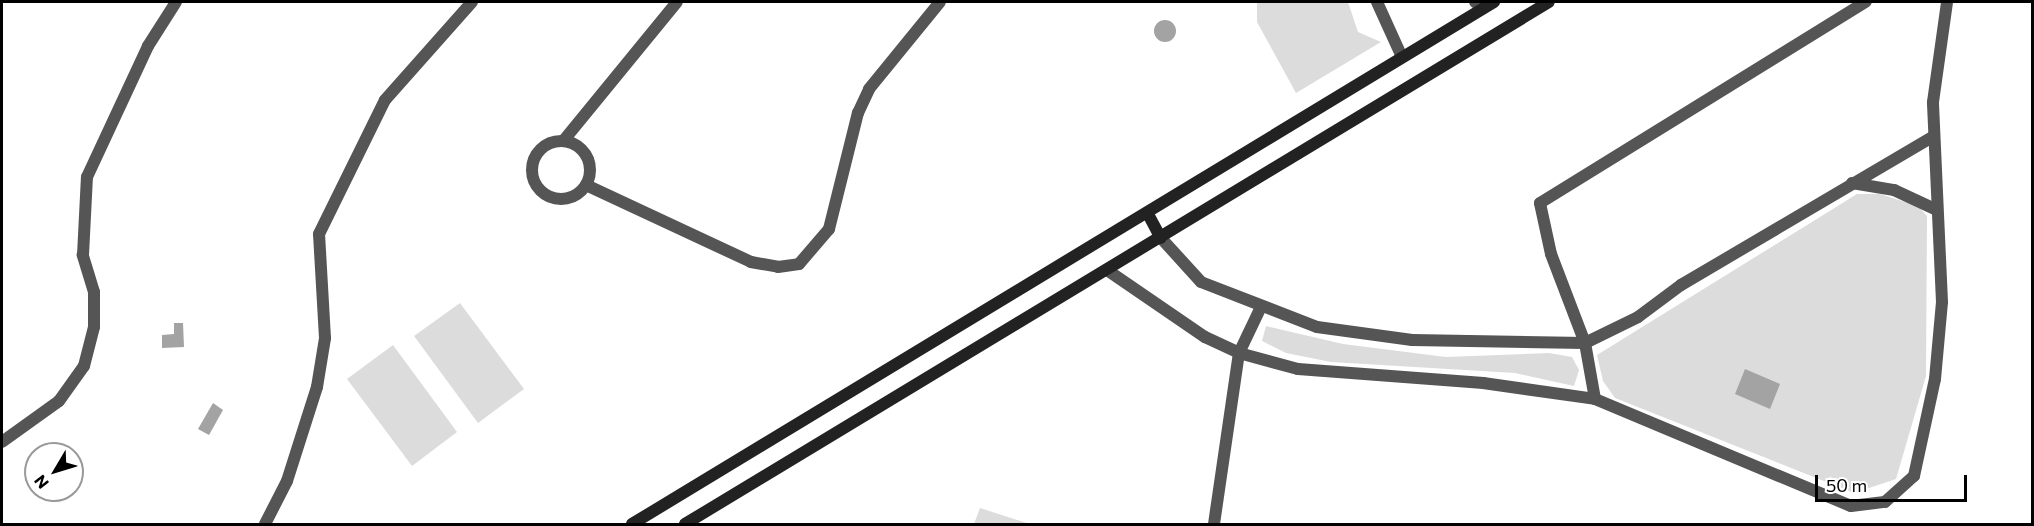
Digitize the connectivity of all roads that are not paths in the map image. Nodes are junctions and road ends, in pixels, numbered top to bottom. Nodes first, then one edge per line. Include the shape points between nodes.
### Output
1 (176, 2) edge
2 (472, 2) edge
3 (677, 2) edge
4 (940, 2) edge
5 (1377, 2) edge
6 (1494, 2) edge
7 (1549, 2) edge
8 (1866, 2) edge
9 (1947, 2) edge
10 (1479, 5) edge
11 (1402, 57) junction
12 (1932, 137) junction
13 (564, 140) junction
14 (1852, 183) junction
15 (586, 185) junction
16 (1935, 209) junction
17 (1148, 214) junction
18 (1161, 238) junction
19 (1107, 270) junction
20 (1260, 309) junction
21 (1585, 343) junction
22 (1239, 353) junction
23 (1595, 399) junction
24 (2, 442) edge
25 (265, 525) edge
26 (632, 525) edge
27 (685, 525) edge
28 (1214, 525) edge

1 - 24 street via 148,46 87,177 82,244 94,292 94,327 84,366 59,401
2 - 25 street via 385,100 323,224 317,250 326,338 317,387 287,481
3 - 13 street
4 - 15 street via 869,89 829,229 799,264 778,267 751,262
5 - 11 street
6 - 10 main road
7 - 18 main road
8 - 21 street via 1540,203 1551,254
9 - 12 street
10 - 11 main road
11 - 17 main road
12 - 14 street
12 - 16 street
13 - 15 street via 587,157
13 - 15 street via 538,151 531,168 537,187 562,199
14 - 16 street via 1893,190
14 - 21 street via 1681,285 1638,317
16 - 23 street via 1942,302 1935,379 1914,476 1885,502 1851,506
17 - 18 main road
17 - 26 main road
18 - 19 main road
18 - 20 street via 1201,282
19 - 22 street via 1205,337
19 - 27 main road
20 - 21 street via 1317,327 1412,340
20 - 22 street
21 - 23 street
22 - 23 street via 1298,369 1483,383
22 - 28 street

